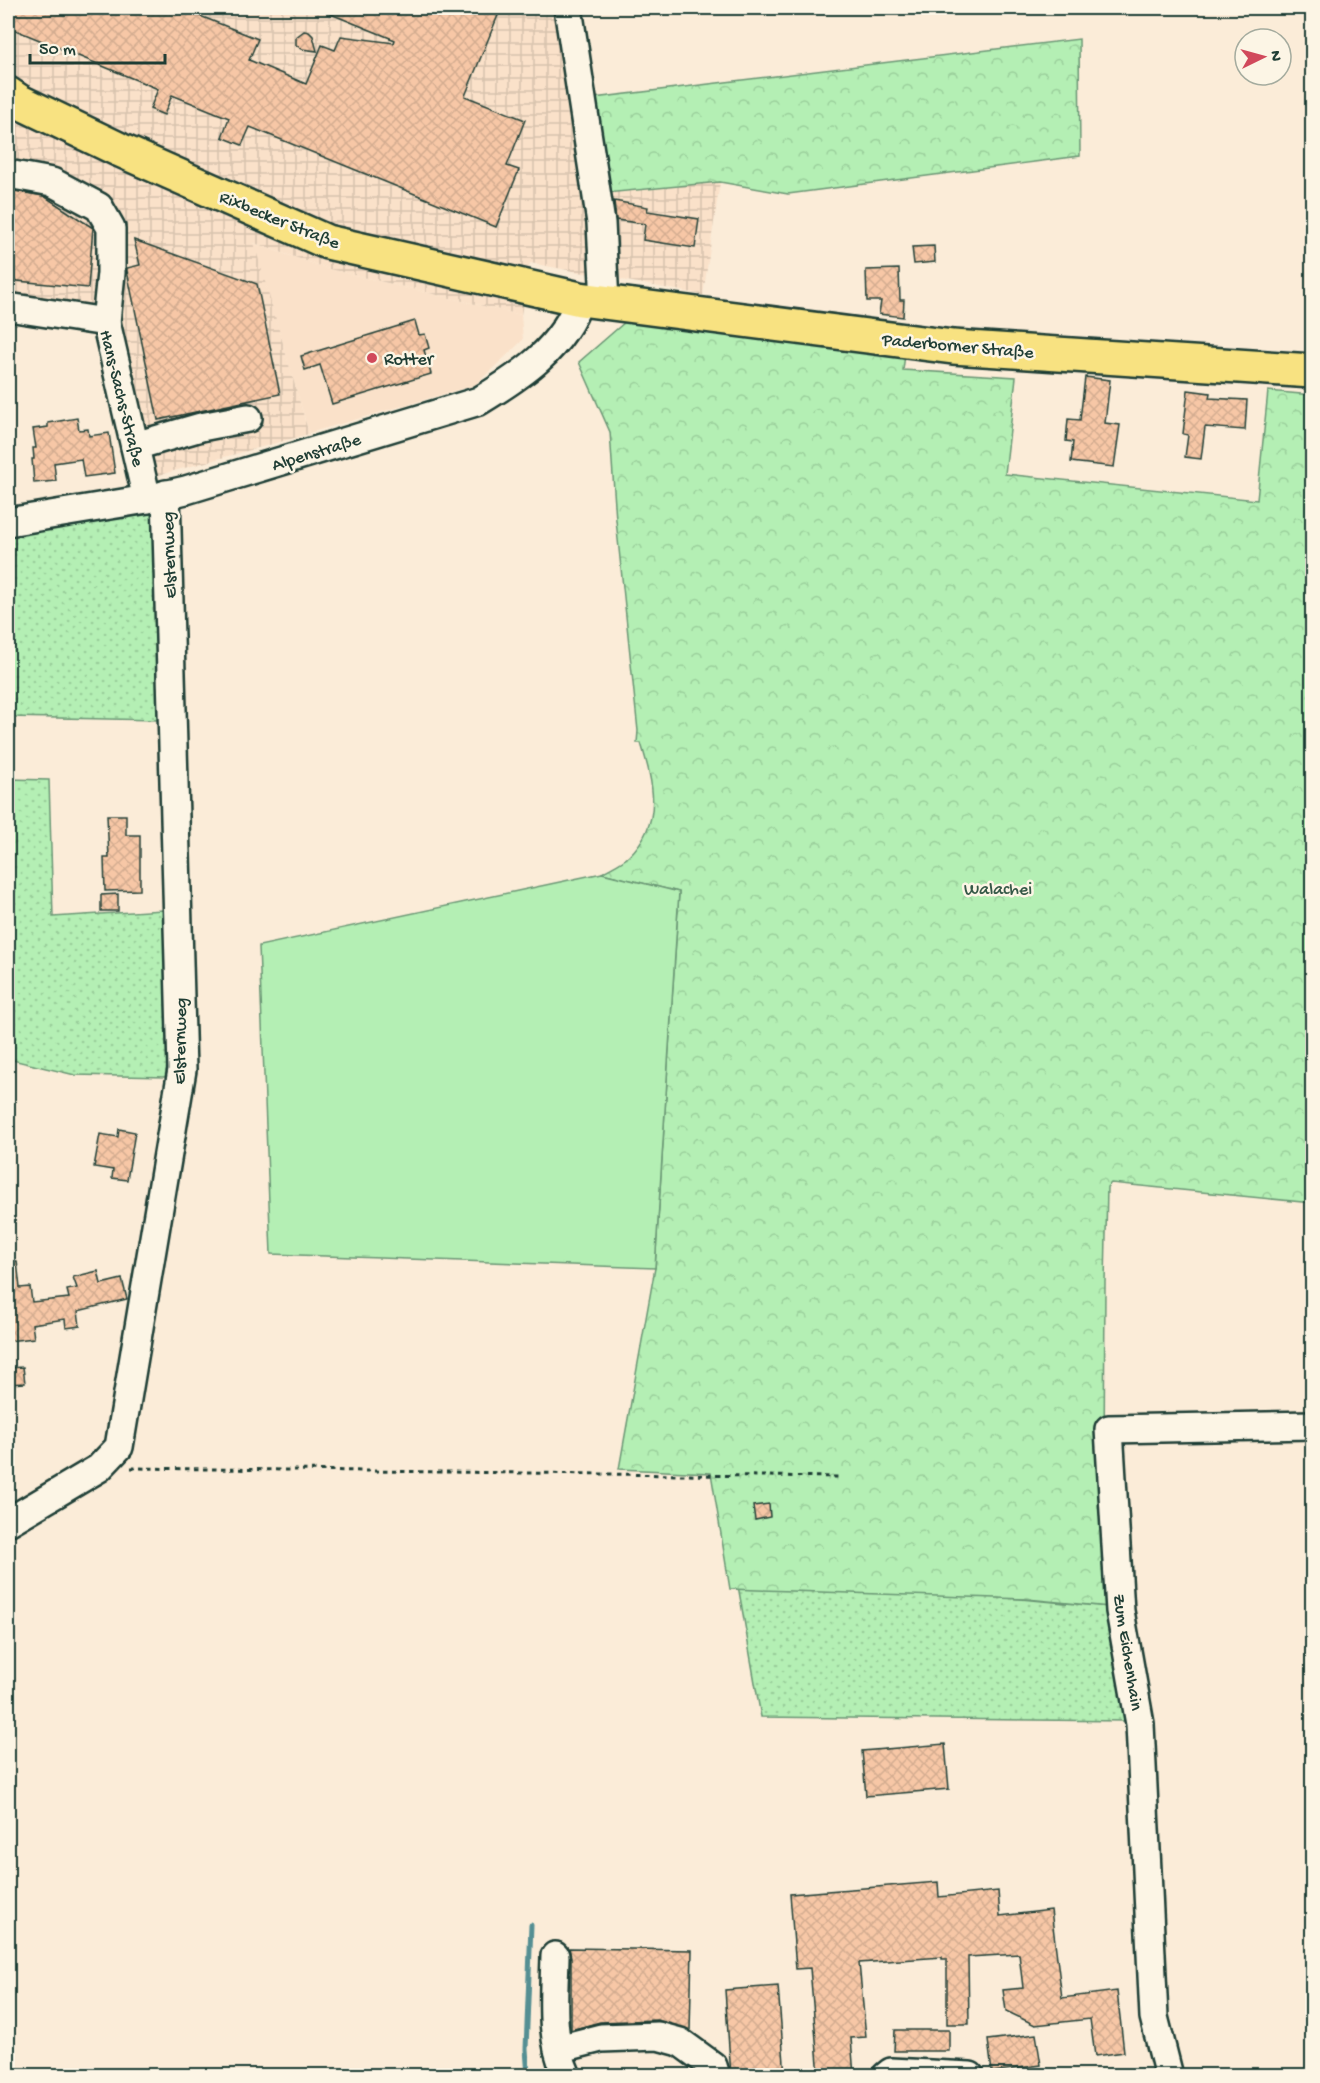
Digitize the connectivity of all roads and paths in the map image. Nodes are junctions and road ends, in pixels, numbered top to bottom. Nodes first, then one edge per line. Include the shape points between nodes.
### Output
1 (568, 8) edge
2 (8, 94) edge
3 (8, 174) edge
4 (592, 301) junction
5 (8, 307) edge
6 (106, 322) junction
7 (1312, 370) edge
8 (248, 418) dead end
9 (135, 446) junction
10 (156, 497) junction
11 (8, 522) edge
12 (1312, 1425) edge
13 (99, 1468) junction
14 (841, 1477) dead end
15 (8, 1522) edge
16 (555, 1956) dead end
17 (558, 2049) junction
18 (567, 2076) edge
19 (716, 2076) edge
20 (886, 2076) edge
21 (970, 2076) edge
22 (1169, 2076) edge

1 - 4 street via 601,223
2 - 4 main road, Rixbecker Straße via 120,150 327,242
3 - 6 street via 51,182 99,207 111,228
4 - 7 main road, Paderborner Straße via 953,347
4 - 10 street, Alpenstraße via 575,312 556,343 521,376 479,401
5 - 6 street, Hans-Sachs-Straße
6 - 9 street, Hans-Sachs-Straße
8 - 9 street
9 - 10 street, Hans-Sachs-Straße
10 - 11 street, Alpenstraße
10 - 13 street, Elsternweg via 182,1070 118,1447
12 - 22 street, Zum Eichenhain via 1109,1430 1120,1611 1140,1724 1154,2017
13 - 14 path
13 - 15 street, Elsternweg
16 - 17 street via 553,2029
17 - 18 street
17 - 19 street via 601,2038 658,2036 680,2042 713,2066
20 - 21 street via 891,2072

